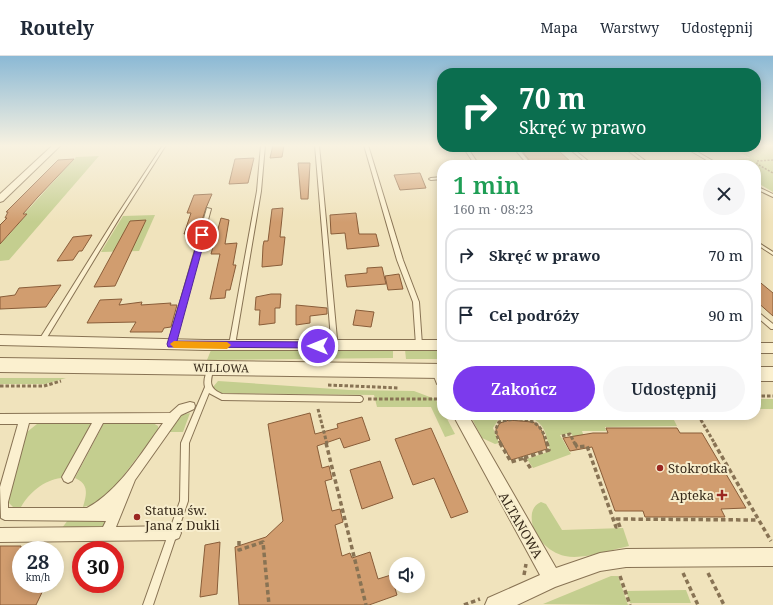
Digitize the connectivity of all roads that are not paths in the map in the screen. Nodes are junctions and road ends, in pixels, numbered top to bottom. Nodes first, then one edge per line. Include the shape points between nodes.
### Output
1 (31, 171) edge
2 (148, 171) edge
3 (261, 171) edge
4 (319, 171) edge
5 (373, 171) edge
6 (437, 178) edge
7 (431, 179) dead end
8 (761, 190) edge
9 (773, 196) edge
10 (0, 199) edge
11 (210, 209) dead end
12 (761, 246) edge
13 (773, 254) edge
14 (761, 317) edge
15 (773, 328) edge
16 (0, 340) edge
17 (41, 342) junction
18 (171, 344) junction
19 (232, 345) junction
20 (419, 345) junction
21 (333, 346) junction
22 (437, 346) edge
23 (761, 348) edge
24 (773, 348) edge
25 (0, 365) edge
26 (211, 368) junction
27 (437, 374) edge
28 (761, 374) edge
29 (773, 374) edge
30 (208, 388) junction
31 (360, 399) road end
32 (190, 406) dead end
33 (172, 418) junction
34 (0, 419) edge
35 (25, 419) junction
36 (100, 419) junction
37 (463, 420) edge
38 (135, 469) junction
39 (68, 477) dead end
40 (86, 515) junction
41 (115, 515) junction
42 (107, 533) junction
43 (174, 533) junction
44 (0, 534) edge
45 (773, 557) edge
46 (552, 579) junction
47 (148, 605) edge
48 (495, 605) edge

1 - 10 street
2 - 17 lane
3 - 19 lane
4 - 21 lane
5 - 20 lane via 400,260 416,302
6 - 7 lane
8 - 9 lane
11 - 18 lane
12 - 13 lane
14 - 15 lane
16 - 17 street
17 - 18 street
18 - 19 street
19 - 21 street
20 - 21 street
20 - 22 street
23 - 24 street
25 - 26 street, WILLOWA
26 - 27 street, WILLOWA
26 - 30 lane via 207,378
28 - 29 street
30 - 31 lane via 213,394 222,397
30 - 43 lane via 185,443 184,501
32 - 33 street via 180,409
33 - 36 street
33 - 38 street
34 - 35 street
35 - 36 street
35 - 40 street via 2,502 5,514
36 - 39 street
37 - 46 street, ALTANOWA
38 - 40 street via 112,498 98,510
38 - 41 street
40 - 41 street
41 - 42 street
42 - 43 street
42 - 44 street
43 - 47 lane
45 - 46 street via 626,558 600,562
46 - 48 street

